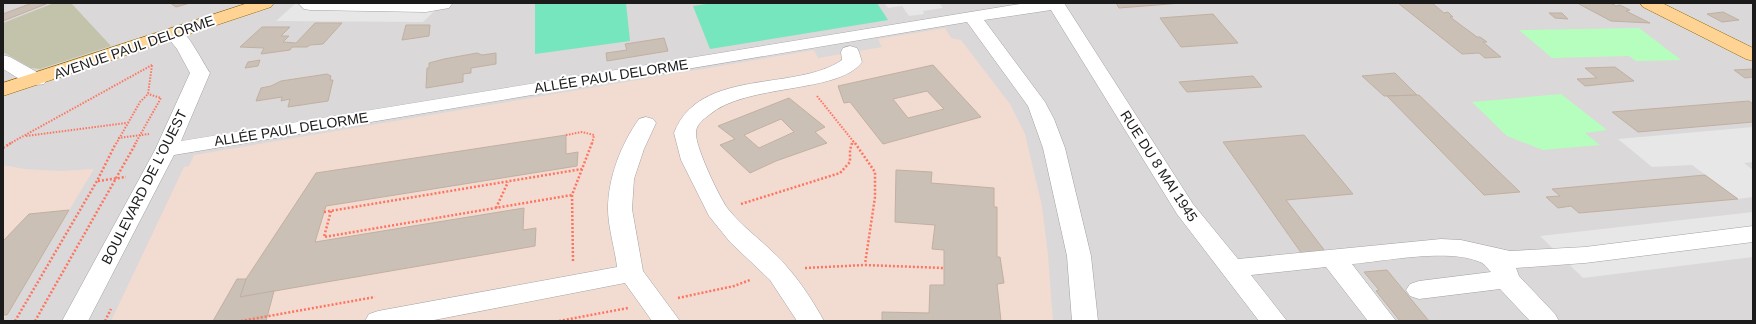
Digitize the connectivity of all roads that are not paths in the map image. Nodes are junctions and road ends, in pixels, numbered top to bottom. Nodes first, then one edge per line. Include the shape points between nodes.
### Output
1 (265, 3) edge
2 (307, 3) edge
3 (1056, 3) edge
4 (1649, 3) edge
5 (443, 4) dead end
6 (972, 16) junction
7 (174, 34) junction
8 (850, 52) dead end
9 (1753, 55) edge
10 (3, 61) edge
11 (37, 80) junction
12 (3, 90) edge
13 (646, 123) dead end
14 (166, 150) junction
15 (1753, 234) edge
16 (1490, 256) junction
17 (1332, 257) junction
18 (1231, 268) junction
19 (631, 273) junction
20 (1506, 279) junction
21 (1419, 290) dead end
22 (660, 312) edge
23 (75, 321) edge
24 (378, 321) edge
25 (811, 321) edge
26 (1084, 321) edge
27 (1274, 321) edge
28 (1383, 321) edge
29 (1546, 321) edge

1 - 7 main road, AVENUE PAUL DELORME
2 - 5 street via 310,6 426,7
3 - 6 street, ALLÉE PAUL DELORME
3 - 18 street, RUE DU 8 MAI 1945 via 1185,209
4 - 9 main road
6 - 14 street, ALLÉE PAUL DELORME
6 - 26 street via 1038,106 1044,119 1054,148 1079,256
7 - 11 main road, AVENUE PAUL DELORME
7 - 14 street, BOULEVARD DE L'OUEST via 200,73
8 - 25 street via 852,62 845,68 824,76 732,94 709,104 693,118 685,132 692,160 718,211 739,236 779,274
10 - 11 street
11 - 12 main road, AVENUE PAUL DELORME
13 - 19 street via 633,149 623,179 620,209
14 - 23 street, BOULEVARD DE L'OUEST
15 - 16 street via 1585,254 1510,260
16 - 17 street via 1461,248 1441,247
16 - 20 street via 1506,272
17 - 18 street
17 - 28 street
18 - 27 street, RUE DU 8 MAI 1945
19 - 22 street
19 - 24 street
20 - 21 street
20 - 29 street

